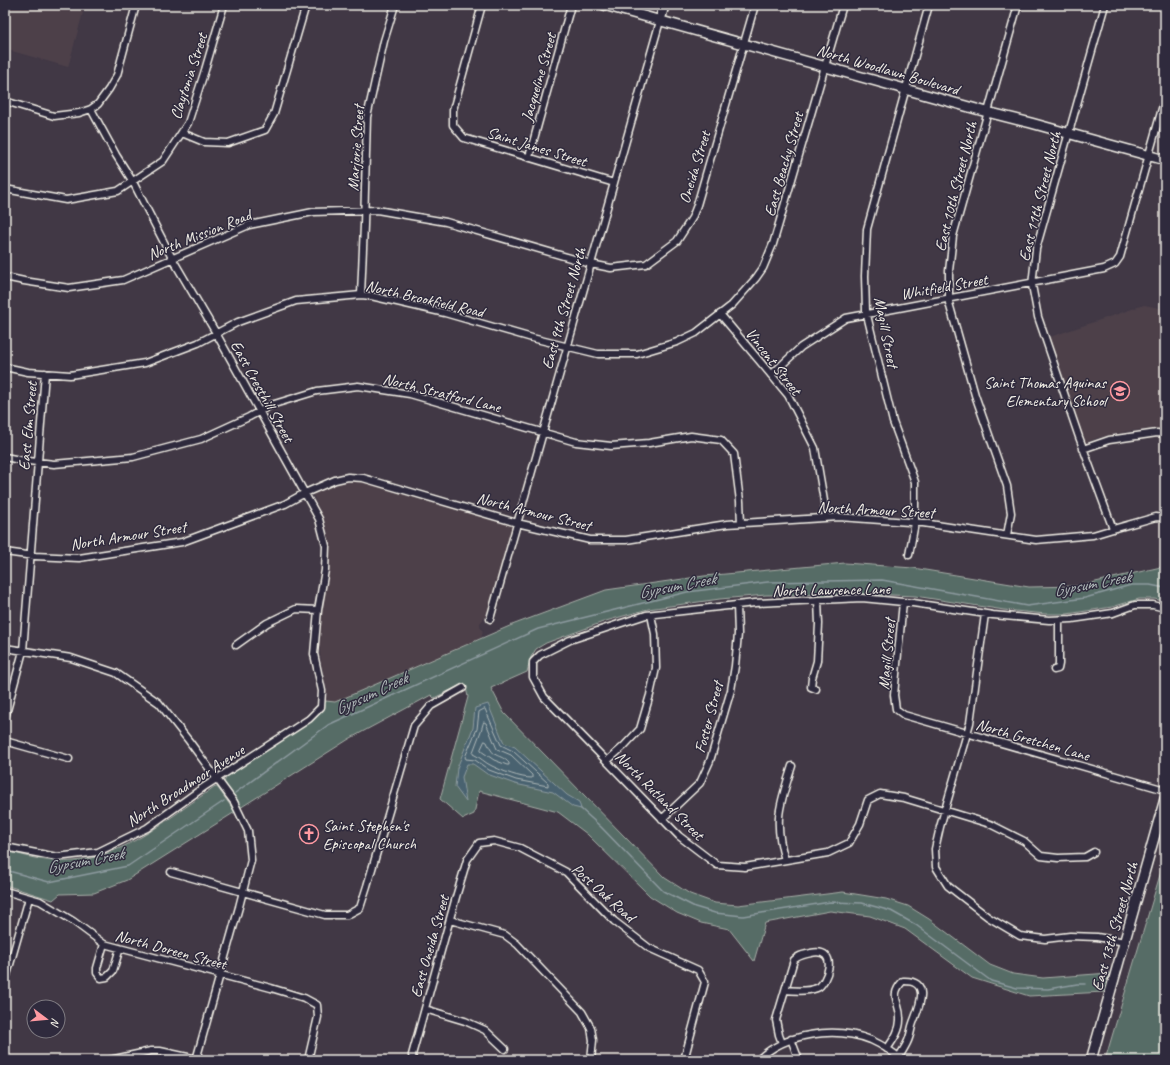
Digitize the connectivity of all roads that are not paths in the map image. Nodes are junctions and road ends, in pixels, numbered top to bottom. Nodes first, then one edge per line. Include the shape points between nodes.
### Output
1 (136, 5) edge
2 (224, 5) edge
3 (306, 5) edge
4 (395, 5) edge
5 (482, 5) edge
6 (571, 5) edge
7 (604, 5) edge
8 (664, 5) edge
9 (755, 5) edge
10 (843, 5) edge
11 (929, 5) edge
12 (1018, 5) edge
13 (1105, 5) edge
14 (660, 21) junction
15 (743, 45) junction
16 (825, 67) junction
17 (906, 90) junction
18 (1165, 98) edge
19 (5, 101) edge
20 (91, 109) junction
21 (987, 112) junction
22 (182, 133) junction
23 (1068, 133) junction
24 (1149, 156) junction
25 (529, 157) junction
26 (1165, 160) edge
27 (133, 182) junction
28 (614, 183) junction
29 (5, 190) edge
30 (365, 211) junction
31 (172, 258) junction
32 (591, 264) junction
33 (5, 277) edge
34 (1032, 283) junction
35 (361, 295) junction
36 (949, 299) junction
37 (867, 313) junction
38 (720, 314) junction
39 (216, 333) junction
40 (567, 347) junction
41 (5, 367) edge
42 (45, 373) junction
43 (771, 375) junction
44 (259, 411) junction
45 (543, 433) junction
46 (1165, 434) edge
47 (1083, 449) junction
48 (5, 457) edge
49 (38, 462) junction
50 (305, 493) junction
51 (826, 518) junction
52 (1165, 518) edge
53 (517, 522) junction
54 (741, 523) junction
55 (915, 523) junction
56 (1113, 529) junction
57 (1007, 535) junction
58 (5, 552) edge
59 (909, 555) dead end
60 (30, 556) junction
61 (818, 600) junction
62 (903, 602) junction
63 (737, 605) junction
64 (1165, 608) edge
65 (318, 610) junction
66 (985, 614) junction
67 (651, 615) junction
68 (490, 619) dead end
69 (1059, 620) junction
70 (236, 646) dead end
71 (5, 648) edge
72 (23, 651) junction
73 (533, 666) joint
74 (1054, 670) dead end
75 (463, 688) dead end
76 (816, 689) dead end
77 (321, 707) joint
78 (896, 709) joint
79 (5, 718) edge
80 (967, 733) junction
81 (5, 741) edge
82 (69, 759) dead end
83 (607, 761) junction
84 (792, 766) dead end
85 (216, 779) junction
86 (1165, 790) edge
87 (1165, 799) edge
88 (945, 810) junction
89 (662, 819) junction
90 (1161, 828) edge
91 (479, 843) joint
92 (5, 847) edge
93 (1094, 852) dead end
94 (785, 860) junction
95 (171, 872) dead end
96 (5, 891) edge
97 (243, 892) junction
98 (29, 898) junction
99 (450, 920) junction
100 (1125, 942) junction
101 (104, 944) junction
102 (120, 948) junction
103 (221, 975) junction
104 (5, 982) edge
105 (785, 990) junction
106 (425, 1009) junction
107 (791, 1039) junction
108 (782, 1043) junction
109 (887, 1049) junction
110 (505, 1050) dead end
111 (900, 1059) edge
112 (110, 1060) edge
113 (196, 1060) edge
114 (308, 1060) edge
115 (413, 1060) edge
116 (591, 1060) edge
117 (684, 1060) edge
118 (758, 1060) edge
119 (799, 1060) edge
120 (1091, 1060) edge

1 - 20 street via 117,75 110,90
2 - 22 street, Claytonia Street via 188,123
3 - 22 street via 274,114 265,130 228,143 204,142
4 - 30 street, Marjorie Street via 367,117
5 - 25 street, Saint James Street via 453,110 453,125 464,138
6 - 25 street, Jacqueline Street
7 - 14 main road, North Woodlawn Boulevard
8 - 14 main road, East 9th Street North
9 - 15 street, Oneida Street
10 - 16 street, East Beachy Street
11 - 17 street, Magill Street
12 - 21 street, East 10th Street North
13 - 23 street, East 11th Street North
14 - 15 main road, North Woodlawn Boulevard
14 - 28 street, East 9th Street North
15 - 16 main road, North Woodlawn Boulevard
15 - 32 street, Oneida Street via 697,205 677,241 646,264 612,268
16 - 17 main road, North Woodlawn Boulevard
16 - 38 street, East Beachy Street via 773,244 763,268 732,305
17 - 21 main road, North Woodlawn Boulevard
17 - 37 street, Magill Street via 867,229
18 - 24 street
19 - 20 street via 54,116
20 - 27 street, East Cresthill Street
21 - 23 main road, North Woodlawn Boulevard
21 - 36 street, East 10th Street North via 953,236
22 - 27 street, Claytonia Street via 163,161
23 - 24 main road, North Woodlawn Boulevard
23 - 34 street, East 11th Street North via 1036,250
24 - 26 main road, North Woodlawn Boulevard
24 - 34 street, Whitfield Street via 1120,257 1116,263 1104,269
25 - 28 street, Saint James Street
27 - 29 street, Claytonia Street via 118,191 66,200
27 - 31 street, East Cresthill Street
28 - 32 street, East 9th Street North
30 - 31 street, North Mission Road via 313,212 249,225
30 - 32 street, North Mission Road via 377,210 446,222
30 - 35 street, Marjorie Street
31 - 33 street, North Mission Road via 123,280 69,288
31 - 39 street, East Cresthill Street
32 - 40 street, East 9th Street North
34 - 36 street, Whitfield Street
34 - 47 street, East 11th Street North via 1038,317
35 - 39 street, North Brookfield Road via 296,301 238,322
35 - 40 street, North Brookfield Road via 444,313
36 - 37 street, Whitfield Street
36 - 57 street, East 10th Street North via 975,395 1006,486 1011,513
37 - 43 street, Whitfield Street via 846,318 801,347
37 - 55 street, Magill Street via 894,422 915,482
38 - 40 street, North Brookfield Road via 696,334 637,354 598,354
38 - 43 street, Vincent Street
39 - 42 street, North Brookfield Road via 198,343 145,363 70,374
39 - 44 street, East Cresthill Street
40 - 45 street, East 9th Street North
41 - 42 street, North Brookfield Road
42 - 49 street, East Elm Street
43 - 51 street, Vincent Street via 788,395 814,448
44 - 45 street, North Stratford Lane via 317,391 358,386 410,394
44 - 49 street, North Stratford Lane via 201,439 133,457 54,464
44 - 50 street, East Cresthill Street
45 - 53 street, East 9th Street North
45 - 54 street, North Stratford Lane via 576,442 611,446 691,436 721,440 734,454
46 - 47 street via 1109,440
47 - 56 street, East 11th Street North
48 - 49 street, North Stratford Lane
49 - 60 street, East Elm Street
50 - 53 street, North Armour Street via 335,480 348,477 363,478
50 - 60 street, North Armour Street via 284,504 182,542 79,558
50 - 65 street, East Cresthill Street via 319,519 326,546
51 - 54 street, North Armour Street
51 - 55 street, North Armour Street
52 - 56 street, North Armour Street via 1156,517
53 - 54 street, North Armour Street via 590,540 626,540
53 - 68 street, East 9th Street North
55 - 57 street, North Armour Street
55 - 59 street, Magill Street
56 - 57 street, North Armour Street via 1093,535 1036,540
58 - 60 street, North Armour Street
60 - 72 street, East Elm Street
61 - 62 street, North Lawrence Lane via 862,598
61 - 63 street, North Lawrence Lane
61 - 76 street via 817,662 811,687
62 - 66 street, North Lawrence Lane
62 - 78 street, Magill Street via 894,695
63 - 67 street, North Lawrence Lane
63 - 89 street, Foster Street via 738,634 733,674 710,761 700,783
64 - 69 street, North Lawrence Lane via 1135,605 1112,613
65 - 70 street via 296,609 267,623
65 - 77 street, East Cresthill Street via 314,654 322,691
66 - 69 street, North Lawrence Lane
66 - 80 street
67 - 73 street, North Lawrence Lane via 570,640 540,655 533,662
67 - 83 street via 655,634 656,668 642,722 624,746
69 - 74 street via 1059,664 1058,669
71 - 72 street
72 - 79 street, East Elm Street
72 - 85 street via 71,658 116,673 159,703
73 - 83 street, North Rutland Street via 532,677 544,697
75 - 97 street via 431,706 414,726 360,908 347,915 326,915
77 - 85 street, North Broadmoor Avenue via 309,718
78 - 80 street, North Gretchen Lane via 904,715
80 - 86 street, North Gretchen Lane
80 - 88 street
81 - 82 street
83 - 89 street, North Rutland Street
84 - 94 street via 779,817 780,845
85 - 92 street, North Broadmoor Avenue via 147,828 98,852 57,858
85 - 97 street via 234,802 248,831 251,860
87 - 90 main road, East 13th Street North
88 - 93 street, North Rutland Street via 990,824 1024,842 1041,856 1085,857
88 - 94 street, North Rutland Street via 880,794 868,800 860,824 849,843 828,853
88 - 100 street via 935,849 936,867 948,886 988,917 1020,936 1044,939 1070,936 1097,937
89 - 94 street, North Rutland Street via 679,836 717,865 745,867
90 - 100 main road, East 13th Street North
91 - 99 street, East Oneida Street via 468,860
91 - 117 street, Post Oak Road via 494,841 520,848 566,872 614,921 649,948 698,970 705,982
95 - 97 street
96 - 98 street
97 - 103 street
98 - 101 street, North Doreen Street via 40,901 73,921
98 - 104 street
99 - 106 street, East Oneida Street
99 - 116 street via 505,935 517,944 582,1012 591,1028
100 - 120 main road, East 13th Street North
101 - 102 street, North Doreen Street
101 - 102 street via 96,968 101,978 107,977 113,971
102 - 103 street, North Doreen Street
103 - 113 street
103 - 114 street, North Doreen Street via 298,996 317,1005 318,1017
105 - 105 street via 798,991 820,986 829,962 826,955 817,952 798,956 794,960
105 - 108 street via 776,1020
106 - 110 street via 485,1030
106 - 115 street, East Oneida Street via 412,1055
107 - 108 street
107 - 109 street via 842,1033 871,1040
107 - 119 street
108 - 118 street
109 - 111 street
109 - 111 street via 897,1033 900,1020 895,992 903,981 909,980 920,987 921,1004
112 - 113 street via 160,1051

